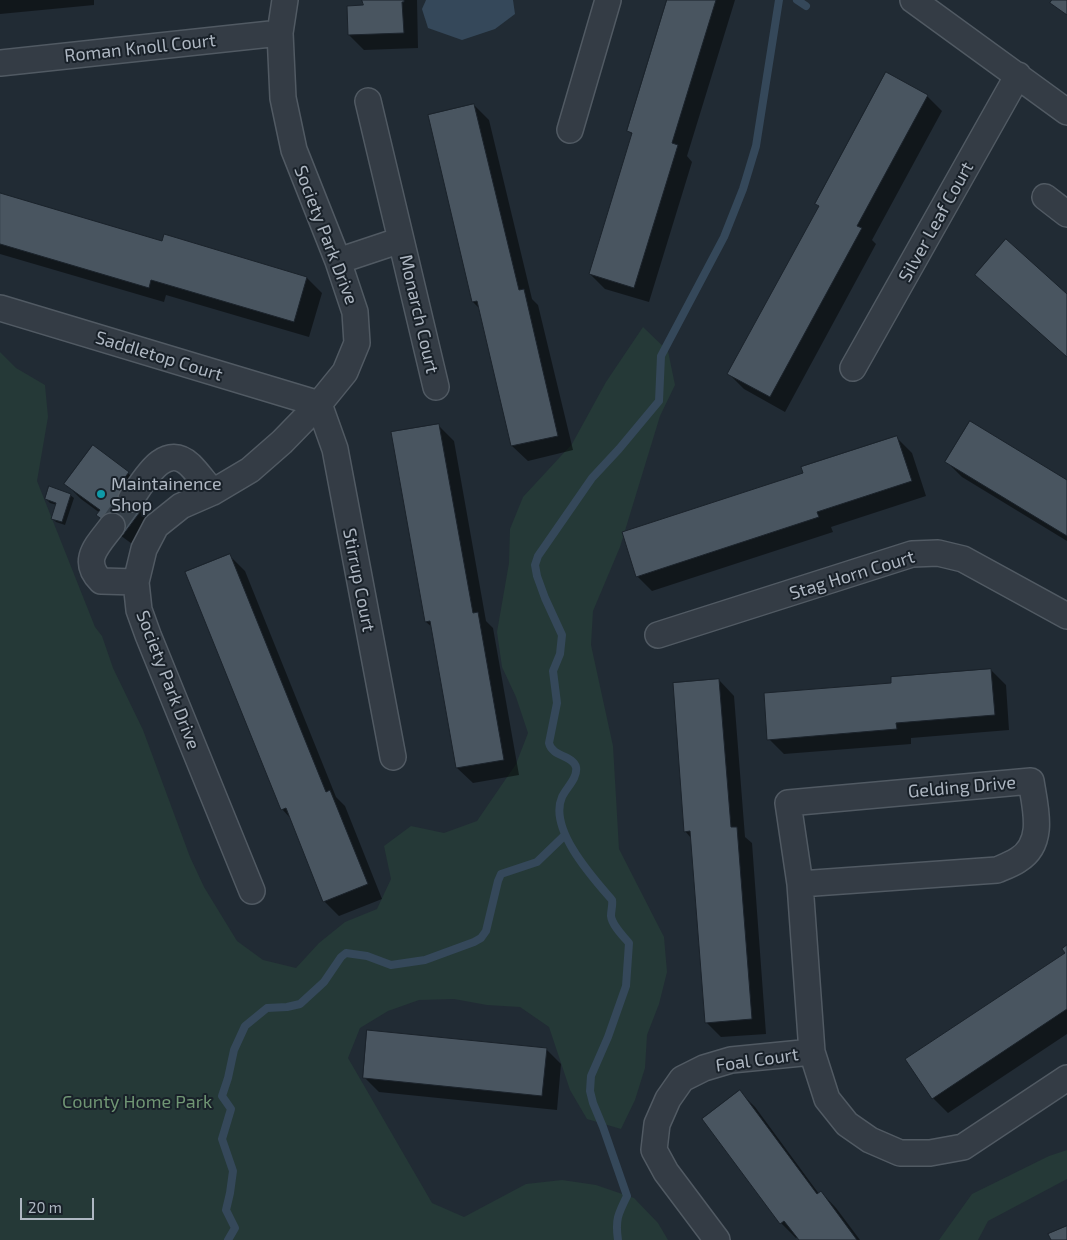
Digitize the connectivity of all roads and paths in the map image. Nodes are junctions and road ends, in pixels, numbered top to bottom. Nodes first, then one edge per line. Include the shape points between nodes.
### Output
1 (285, 0) edge
2 (608, 0) edge
3 (913, 0) edge
4 (280, 33) junction
5 (0, 63) edge
6 (1018, 75) junction
7 (368, 101) dead end
8 (1067, 112) edge
9 (570, 130) dead end
10 (1044, 197) dead end
11 (1067, 214) edge
12 (401, 240) junction
13 (338, 261) junction
14 (0, 308) edge
15 (854, 368) dead end
16 (436, 387) dead end
17 (319, 404) junction
18 (213, 492) junction
19 (131, 499) tunnel mouth
20 (112, 526) tunnel mouth
21 (136, 582) junction
22 (1067, 616) edge
23 (658, 635) dead end
24 (393, 757) dead end
25 (800, 884) junction
26 (252, 891) dead end
27 (812, 1052) junction
28 (1067, 1078) edge
29 (717, 1240) edge

1 - 4 street, Society Park Drive
2 - 9 street
3 - 6 street
4 - 5 street, Roman Knoll Court
4 - 13 street, Society Park Drive via 282,98 294,150
6 - 8 street
6 - 15 street, Silver Leaf Court
7 - 12 street, Monarch Court
10 - 11 street
12 - 13 street, Monarch Court
12 - 16 street, Monarch Court
13 - 17 street, Society Park Drive via 355,312 357,343 345,372
14 - 17 street, Saddletop Court
17 - 18 street, Society Park Drive via 250,470
17 - 24 street, Stirrup Court via 335,449
18 - 19 street via 189,464 176,457 165,458 155,466
18 - 21 street, Society Park Drive via 181,506 156,526 144,549
20 - 21 street via 92,554 93,573 101,581
21 - 26 street, Society Park Drive via 139,610 148,634
22 - 23 street, Stag Horn Court via 963,559 938,553 912,554
25 - 25 street, Gelding Drive via 997,870 1020,860 1032,845 1038,830 1031,781 788,803
25 - 27 street, Gelding Drive
27 - 28 street, Gelding Drive via 827,1099 847,1124 870,1140 900,1153 930,1153 963,1147
27 - 29 street, Foal Court via 730,1060 704,1068 682,1079 668,1099 657,1124 654,1150 666,1172

